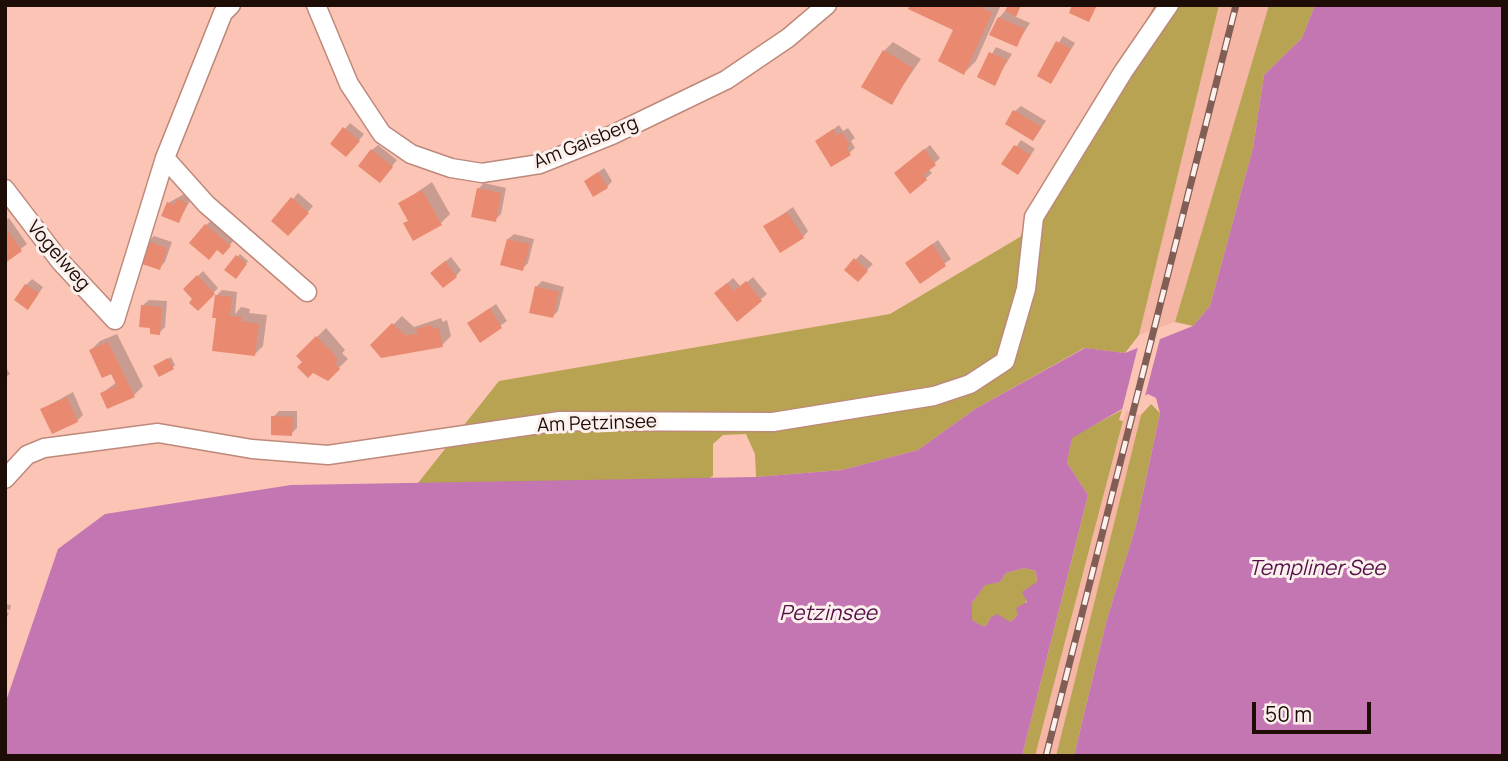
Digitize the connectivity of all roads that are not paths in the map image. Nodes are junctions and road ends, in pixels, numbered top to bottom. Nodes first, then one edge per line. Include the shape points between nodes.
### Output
1 (316, 5) edge
2 (827, 5) edge
3 (1169, 5) edge
4 (227, 8) edge
5 (165, 159) junction
6 (5, 189) edge
7 (307, 292) dead end
8 (5, 480) edge

1 - 2 street, Am Gaisberg via 349,84 382,134 411,154 451,169 482,173 540,164 726,80
3 - 8 street, Am Petzinsee via 1034,216 1026,289 1005,361 970,384 934,396 773,422 559,421 328,456 159,433 44,448 27,455
4 - 5 street
5 - 6 street, Vogelweg via 115,320 60,261
5 - 7 street via 206,204

